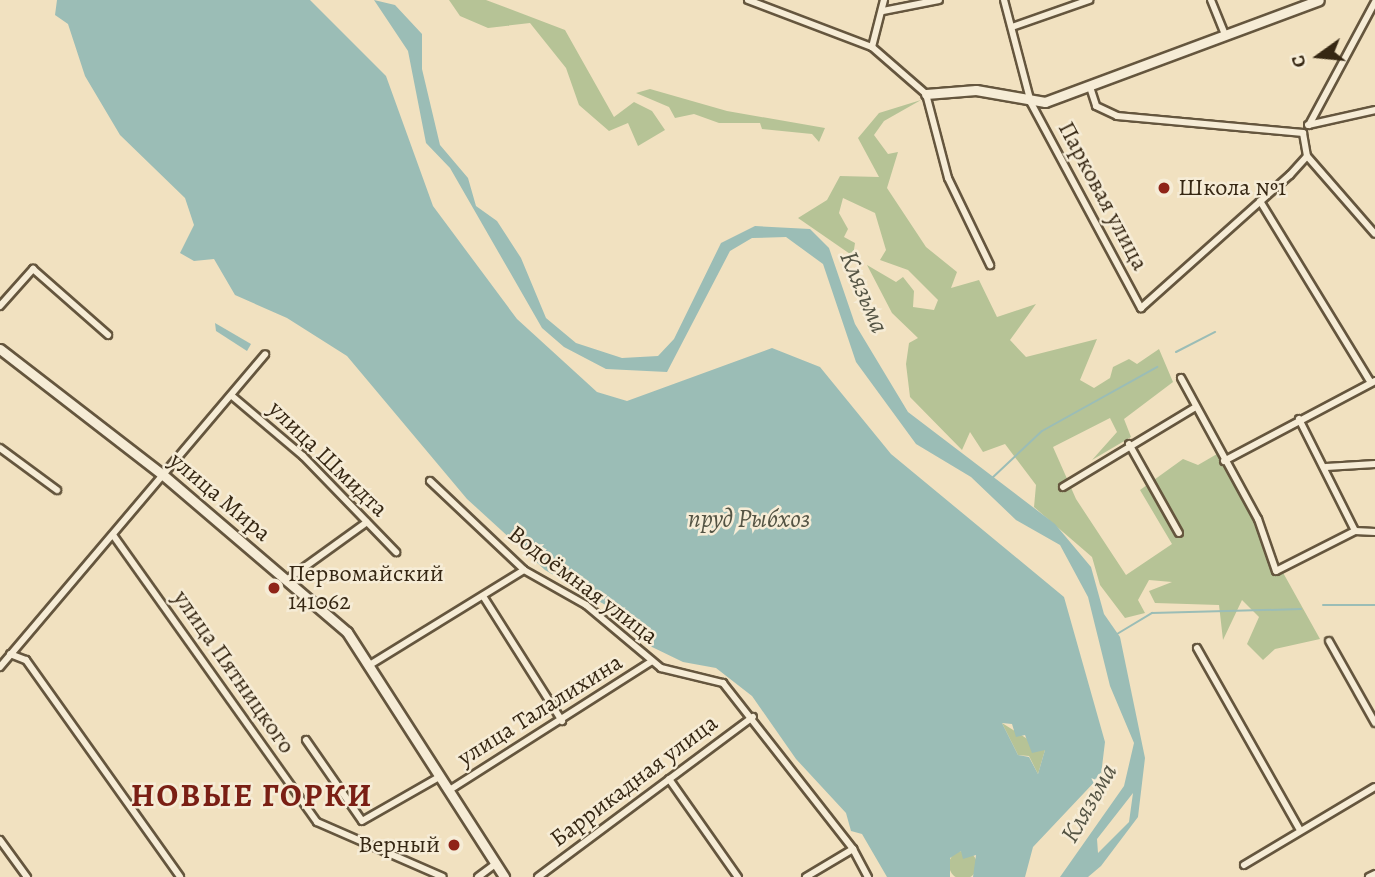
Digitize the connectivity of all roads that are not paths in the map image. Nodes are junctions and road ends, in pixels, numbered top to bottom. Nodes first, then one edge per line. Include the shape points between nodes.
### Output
1 (748, 0) edge
2 (884, 0) edge
3 (939, 0) edge
4 (1004, 0) edge
5 (1089, 0) edge
6 (1211, 0) edge
7 (1319, 0) edge
8 (1375, 1) edge
9 (883, 11) junction
10 (1012, 27) junction
11 (1224, 35) junction
12 (872, 47) junction
13 (1090, 87) junction
14 (926, 94) junction
15 (1031, 103) junction
16 (1375, 110) edge
17 (1309, 125) junction
18 (1303, 133) junction
19 (1307, 156) junction
20 (1261, 201) junction
21 (1375, 234) edge
22 (990, 265) dead end
23 (0, 306) edge
24 (108, 335) dead end
25 (0, 349) edge
26 (265, 354) dead end
27 (1181, 378) dead end
28 (1373, 381) edge
29 (232, 396) junction
30 (1194, 408) junction
31 (1299, 419) junction
32 (1129, 444) junction
33 (0, 447) edge
34 (1224, 461) junction
35 (1375, 464) edge
36 (1326, 467) junction
37 (162, 474) junction
38 (430, 481) dead end
39 (1063, 487) dead end
40 (57, 490) dead end
41 (367, 522) junction
42 (1355, 531) junction
43 (1375, 532) edge
44 (1180, 533) dead end
45 (113, 535) junction
46 (396, 552) dead end
47 (524, 570) junction
48 (288, 579) junction
49 (483, 596) junction
50 (1329, 641) dead end
51 (1197, 648) dead end
52 (10, 654) junction
53 (652, 662) junction
54 (368, 666) junction
55 (0, 667) edge
56 (753, 717) junction
57 (562, 721) junction
58 (1375, 723) edge
59 (306, 740) dead end
60 (439, 776) junction
61 (669, 779) junction
62 (1375, 787) edge
63 (448, 791) junction
64 (1299, 828) junction
65 (0, 840) edge
66 (853, 849) junction
67 (495, 864) junction
68 (1244, 865) dead end
69 (1375, 874) edge
70 (27, 877) edge
71 (180, 877) edge
72 (443, 877) edge
73 (478, 877) edge
74 (503, 877) edge
75 (538, 877) edge
76 (738, 877) edge
77 (806, 877) edge
78 (868, 877) edge
79 (1369, 877) edge

1 - 12 street
2 - 9 street
3 - 9 street
4 - 10 street, Парковая улица
5 - 10 street
6 - 11 street
7 - 11 street
8 - 17 street
9 - 12 street
10 - 15 street, Парковая улица
11 - 13 street
12 - 14 street
13 - 15 street
13 - 18 street via 1096,106 1116,116
14 - 15 street via 976,90
14 - 22 street via 948,178
15 - 20 street, Парковая улица via 1141,308
16 - 17 street
17 - 18 street
18 - 19 street
19 - 20 street
19 - 21 street
20 - 28 street
23 - 24 street via 33,269
25 - 37 street, улица Мира
26 - 29 street
27 - 30 street
28 - 31 street
29 - 37 street
29 - 41 street, улица Шмидта
30 - 32 street
30 - 34 street
31 - 34 street
31 - 36 street
32 - 39 street
32 - 44 street
33 - 40 street
34 - 42 street via 1258,519 1276,571
35 - 36 street
36 - 42 street
37 - 45 street
37 - 48 street, улица Мира
38 - 47 street, Водоёмная улица
41 - 46 street, улица Шмидта
41 - 48 street
42 - 43 street
45 - 52 street
45 - 72 street, улица Пятницкого via 317,822
47 - 49 street
47 - 53 street, Водоёмная улица via 586,605
48 - 54 street, улица Мира via 346,632
49 - 54 street
49 - 57 street
50 - 58 street
51 - 64 street
52 - 55 street
52 - 71 street via 26,660
53 - 56 street via 723,683
53 - 57 street, улица Талалихина
54 - 60 street, улица Мира
56 - 61 street, Баррикадная улица
56 - 66 street
57 - 63 street, улица Талалихина
59 - 60 street via 362,821
60 - 63 street, улица Мира
61 - 75 street, Баррикадная улица
61 - 76 street
62 - 64 street
63 - 67 street, улица Мира
64 - 68 street
65 - 70 street
66 - 77 street
66 - 78 street
67 - 73 street
67 - 74 street, улица Мира
69 - 79 street

